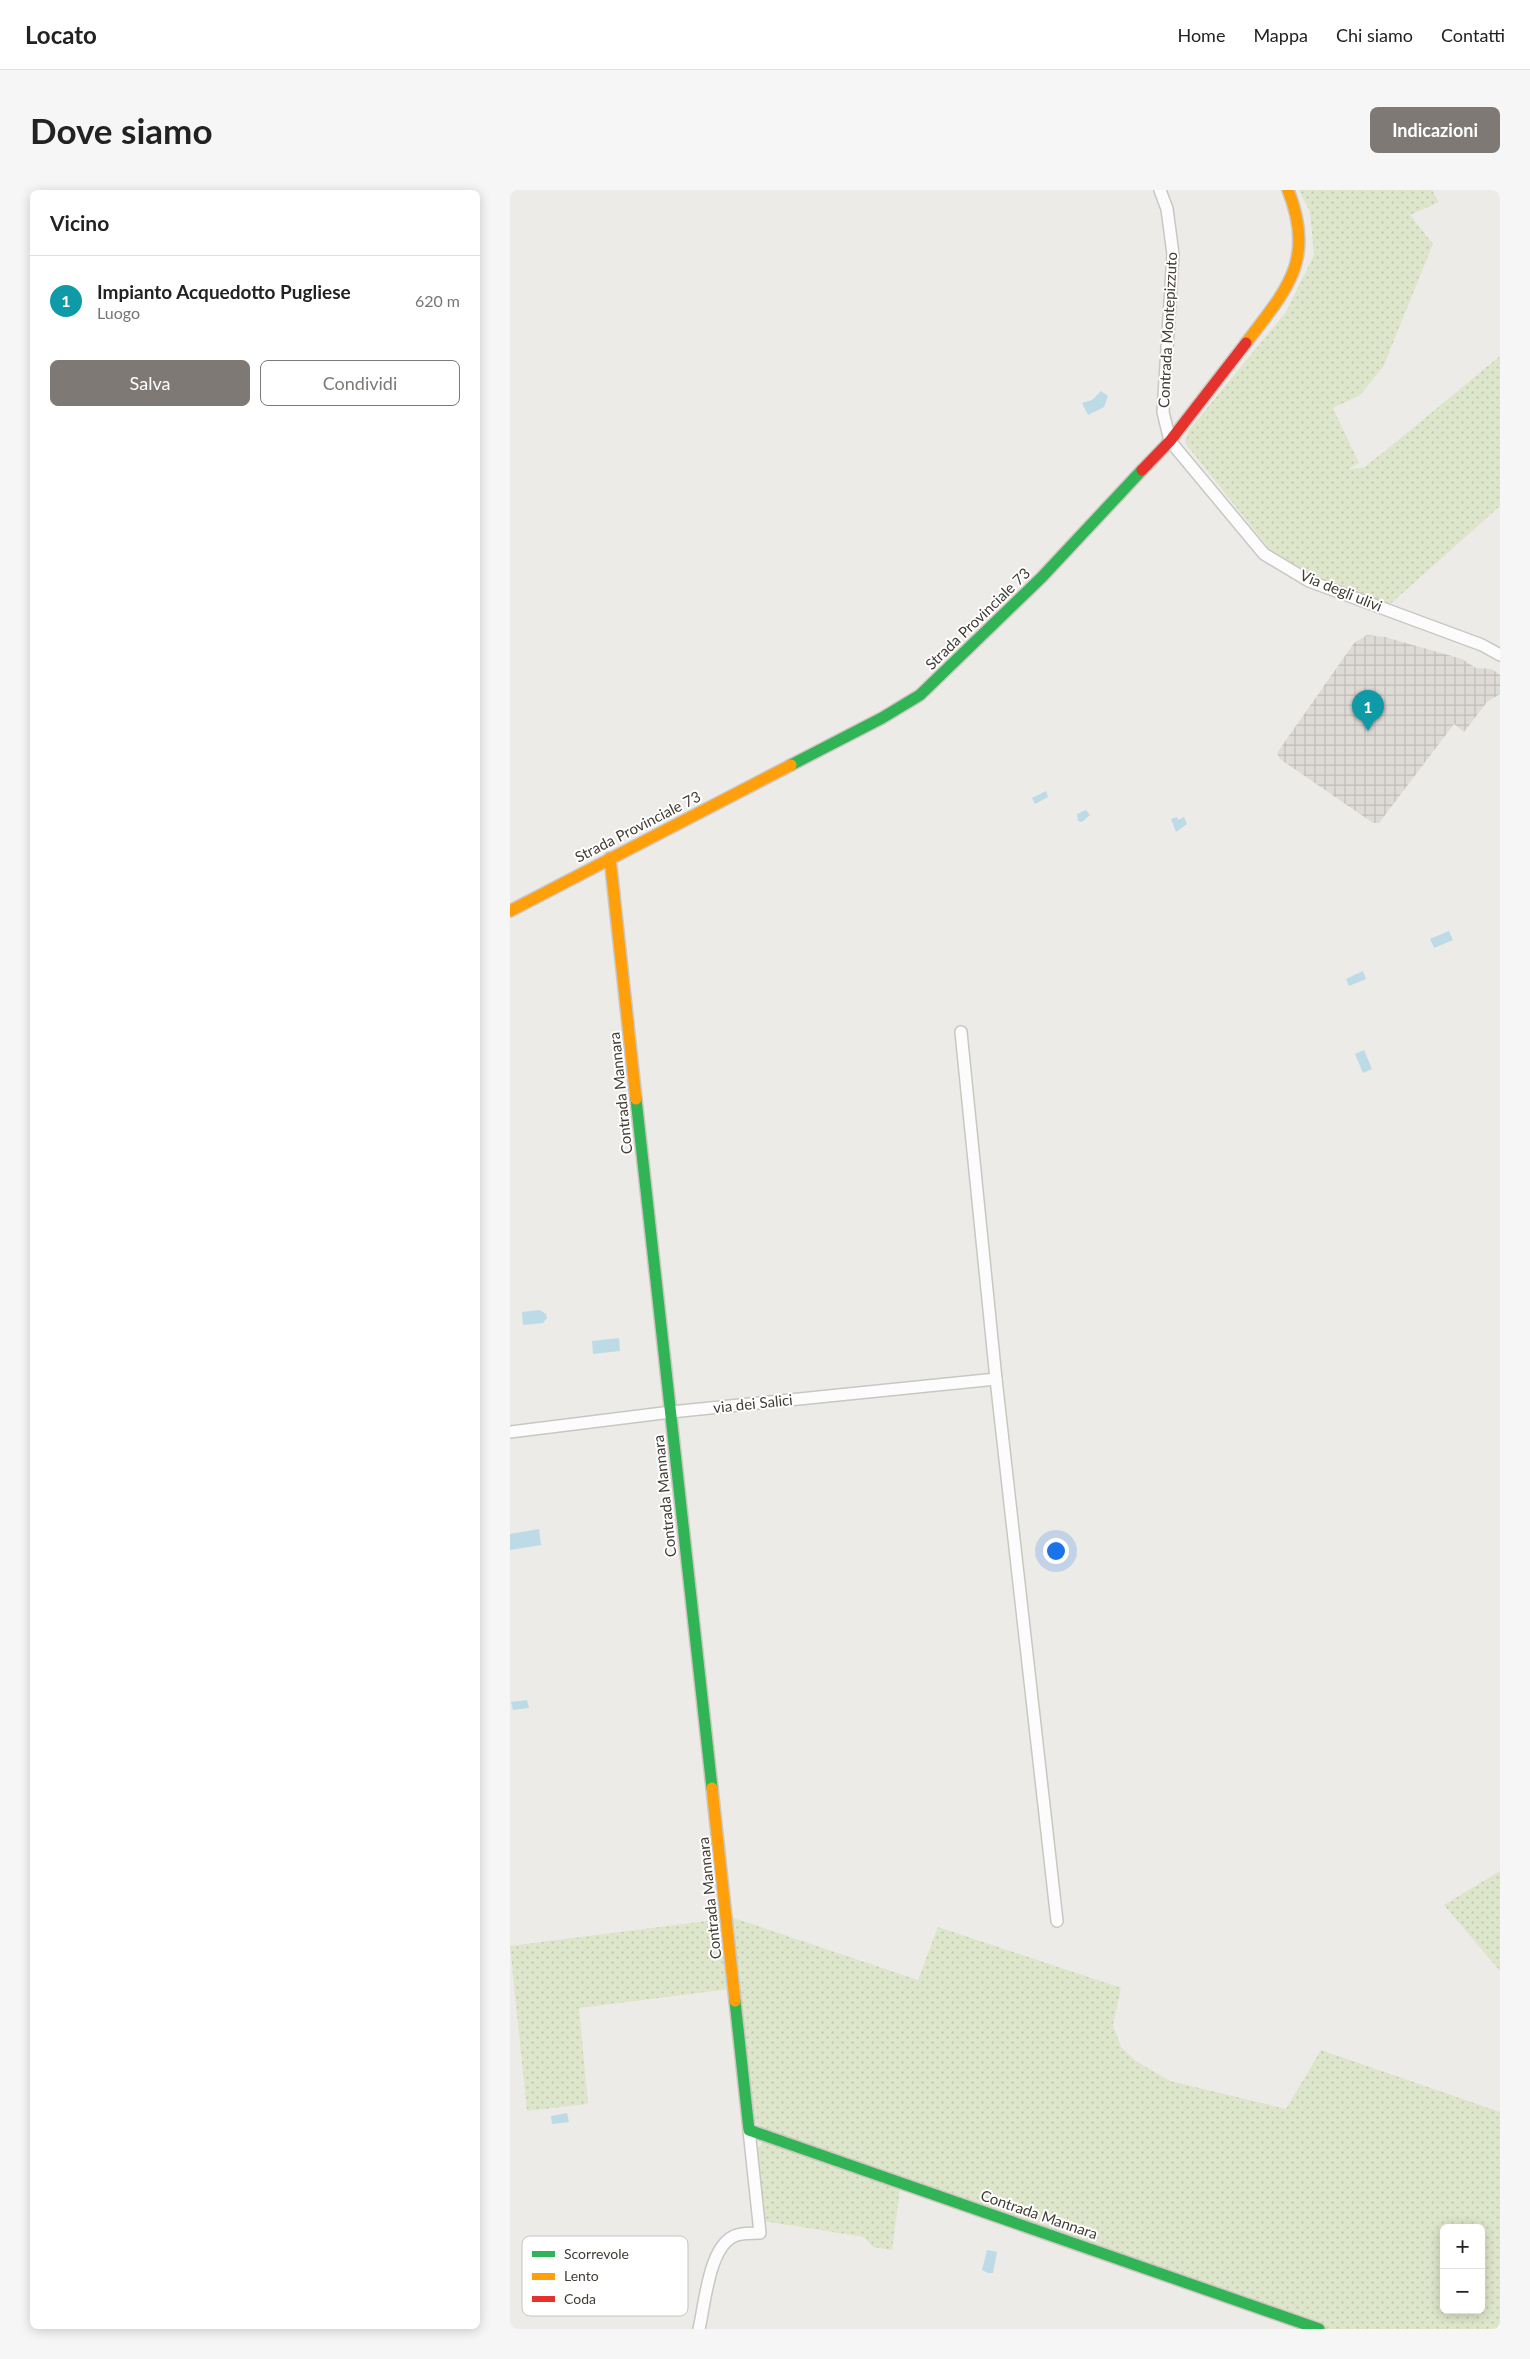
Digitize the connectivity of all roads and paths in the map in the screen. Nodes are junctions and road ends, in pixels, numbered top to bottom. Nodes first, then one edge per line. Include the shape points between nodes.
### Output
1 (1160, 190) edge
2 (1288, 190) edge
3 (1170, 441) junction
4 (1500, 656) edge
5 (610, 858) junction
6 (510, 910) edge
7 (961, 1032) dead end
8 (996, 1379) junction
9 (671, 1412) junction
10 (510, 1432) edge
11 (1057, 1921) dead end
12 (749, 2130) junction
13 (699, 2329) edge
14 (1319, 2329) edge

1 - 3 street, Contrada Montepizzuto via 1167,209 1173,254 1163,412
2 - 3 street, Strada Provinciale 73 via 1300,224 1301,241 1295,269 1283,294
3 - 4 street, Via degli ulivi via 1264,554 1309,581 1483,646
3 - 5 street, Strada Provinciale 73 via 1042,577 920,695 882,718
5 - 6 street, Strada Provinciale 73
5 - 9 street, Contrada Mannara
7 - 8 street
8 - 9 street, via dei Salici
8 - 11 street
9 - 10 street, via dei Salici
9 - 12 street, Contrada Mannara
12 - 13 street, Contrada Mannara via 760,2233 736,2235 721,2245
12 - 14 street, Contrada Mannara

